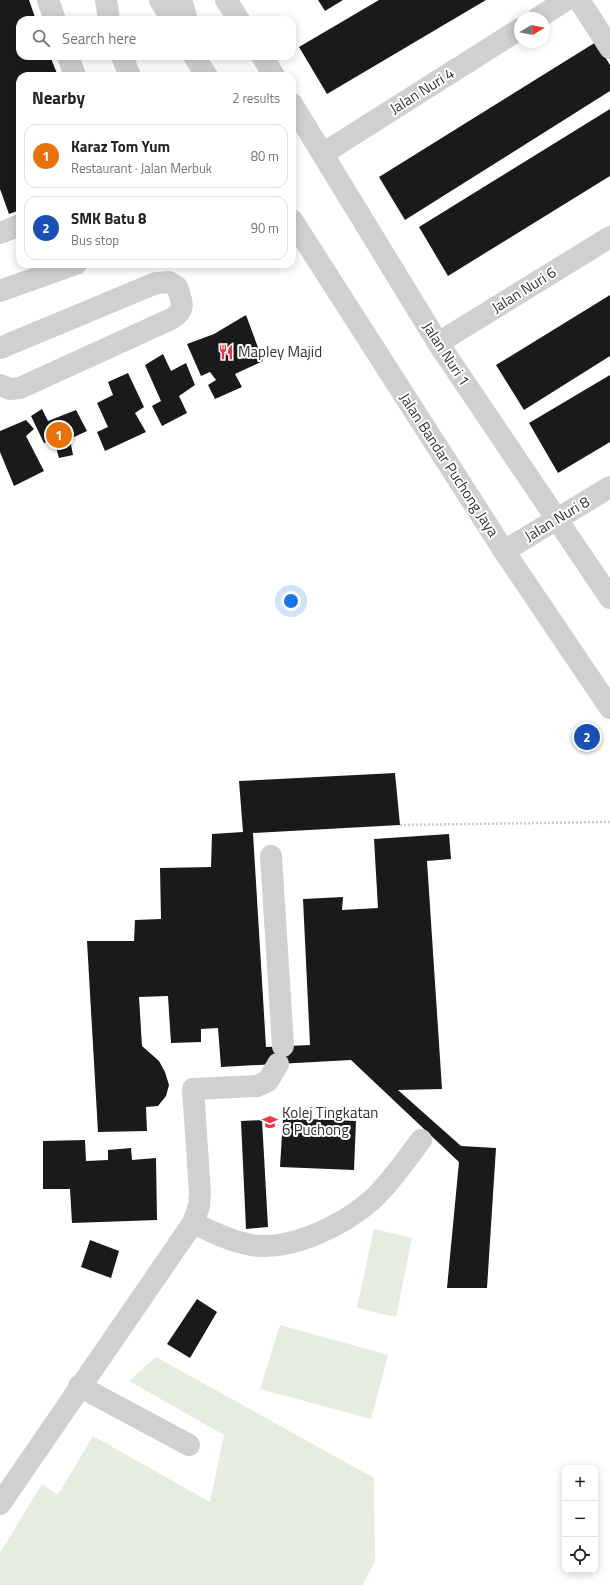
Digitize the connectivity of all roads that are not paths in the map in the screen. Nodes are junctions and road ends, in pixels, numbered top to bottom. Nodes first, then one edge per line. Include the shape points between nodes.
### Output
1 (48, 0) edge
2 (106, 0) edge
3 (160, 0) edge
4 (181, 0) edge
5 (226, 0) edge
6 (566, 0) edge
7 (578, 0) edge
8 (547, 12) edge
9 (54, 16) edge
10 (108, 16) edge
11 (170, 16) edge
12 (186, 16) edge
13 (236, 16) edge
14 (514, 33) edge
15 (610, 48) edge
16 (69, 60) edge
17 (124, 60) edge
18 (197, 60) edge
19 (201, 60) edge
20 (264, 60) edge
21 (73, 72) edge
22 (128, 72) edge
23 (204, 72) edge
24 (206, 72) edge
25 (272, 72) edge
26 (296, 110) edge
27 (324, 153) junction
28 (16, 227) edge
29 (296, 229) edge
30 (0, 233) edge
31 (610, 237) edge
32 (65, 268) edge
33 (0, 291) edge
34 (438, 343) junction
35 (0, 348) edge
36 (0, 385) edge
37 (610, 487) edge
38 (557, 519) junction
39 (504, 551) junction
40 (610, 598) edge
41 (610, 708) edge
42 (271, 856) dead end
43 (421, 1140) dead end
44 (193, 1223) junction
45 (79, 1386) junction
46 (189, 1445) dead end
47 (0, 1504) edge

1 - 9 street
2 - 10 street
3 - 11 street
4 - 12 street
5 - 13 street
6 - 8 street
7 - 15 street
14 - 27 street, Jalan Nuri 4
16 - 21 street
17 - 22 street
18 - 23 street
19 - 24 street
20 - 25 street
26 - 27 street, Jalan Nuri 1
27 - 34 street, Jalan Nuri 1
28 - 30 street
29 - 39 street, Jalan Bandar Puchong Jaya
31 - 34 street, Jalan Nuri 6
32 - 33 street
34 - 38 street, Jalan Nuri 1
35 - 36 street via 156,283 169,282 177,287 182,300 179,315 171,319 20,388 10,389
37 - 38 street, Jalan Nuri 8
38 - 39 street, Jalan Nuri 8
38 - 40 street, Jalan Nuri 1
39 - 41 street, Jalan Bandar Puchong Jaya
42 - 44 street via 280,1055 268,1081 257,1086 193,1089 200,1193
43 - 44 street via 398,1172 373,1199 346,1219 307,1238 279,1245 248,1245
44 - 45 street
45 - 46 street
45 - 47 street

